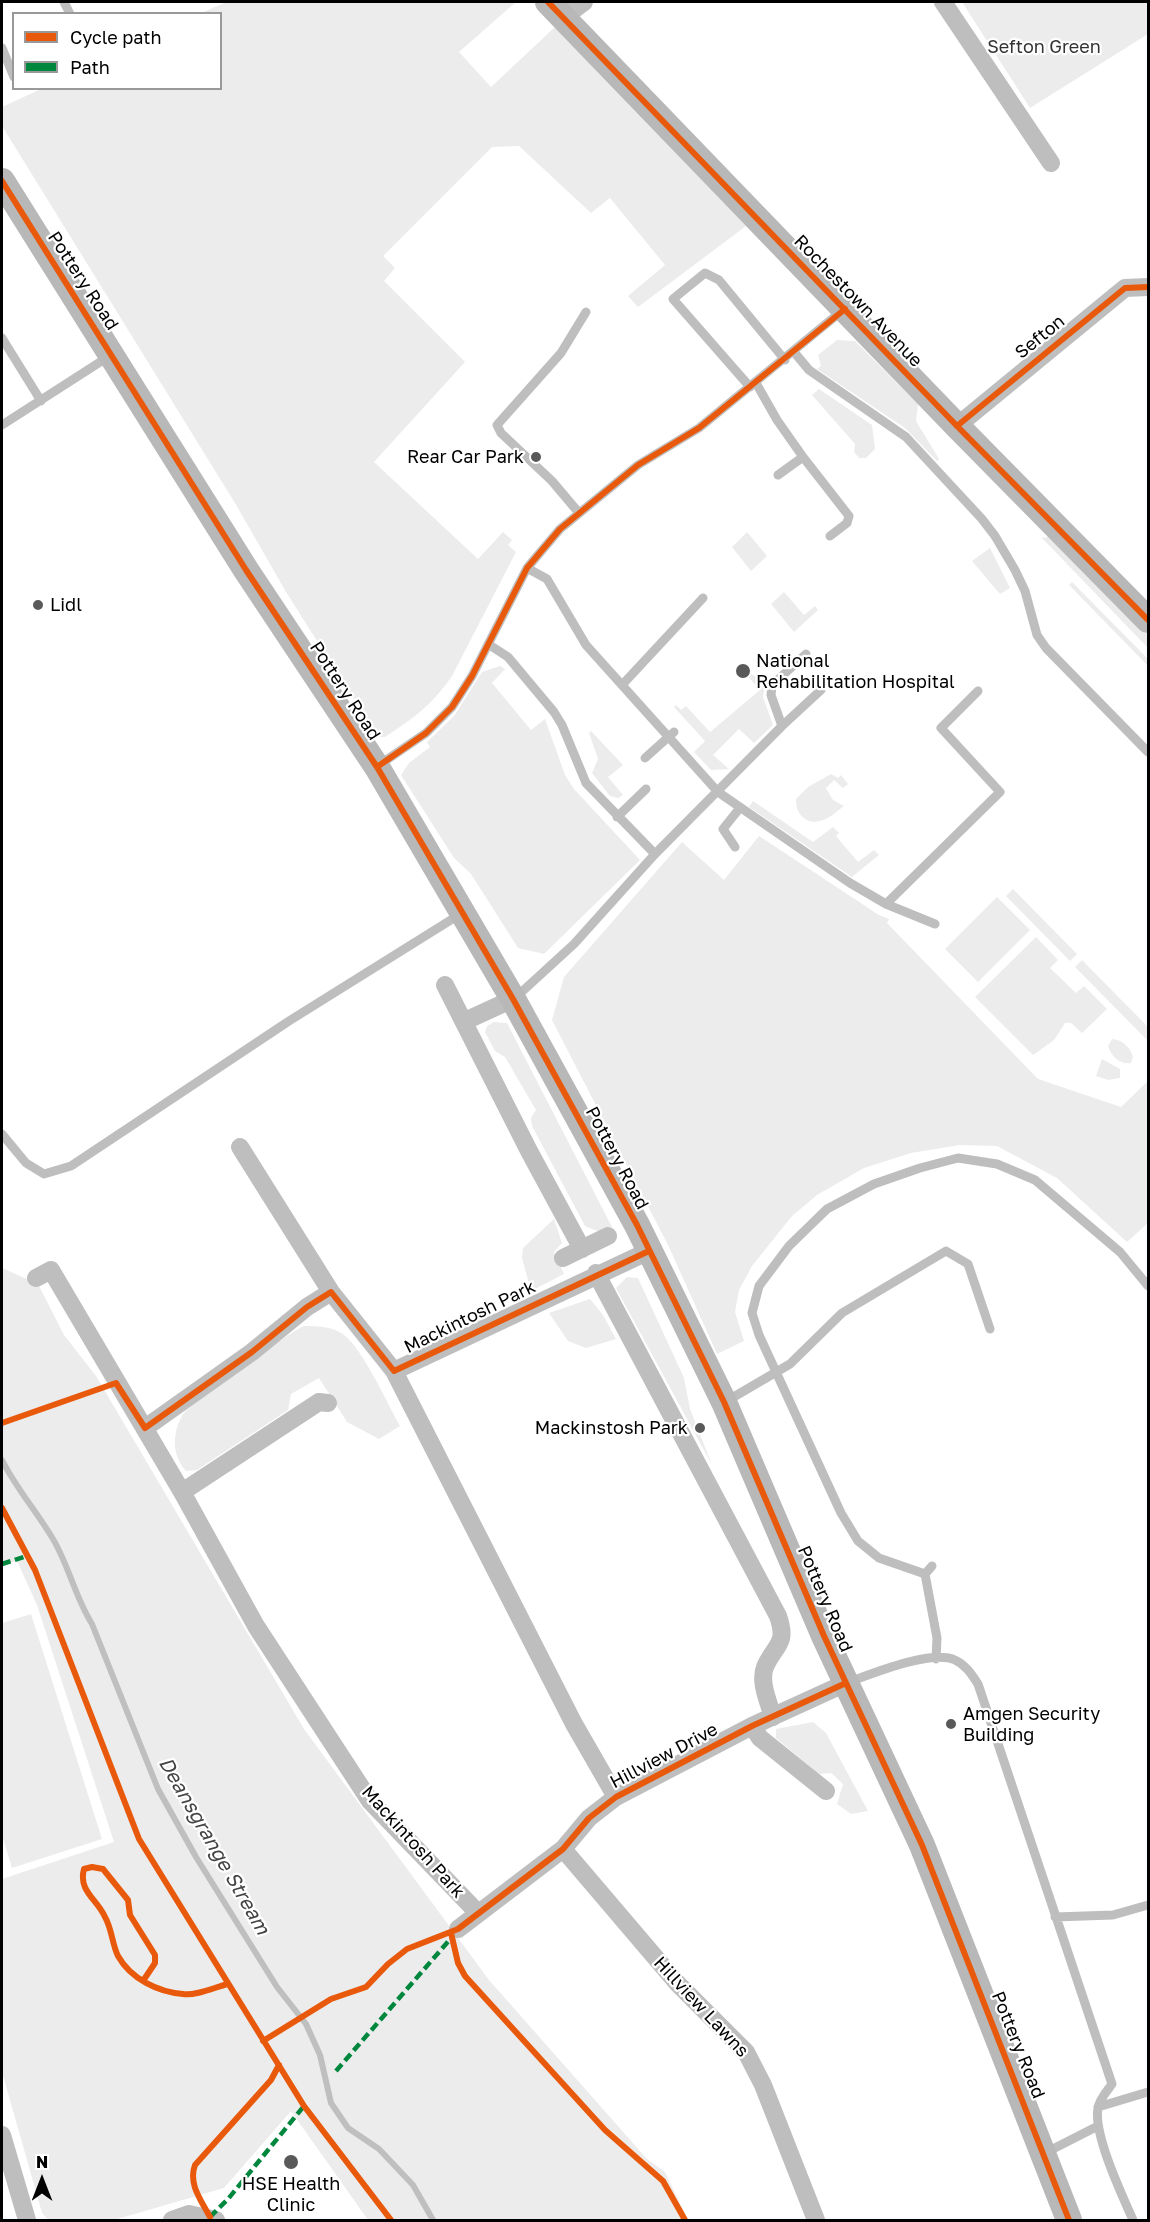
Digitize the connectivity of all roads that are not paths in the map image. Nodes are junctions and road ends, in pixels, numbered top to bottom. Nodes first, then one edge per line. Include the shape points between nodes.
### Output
1 (584, 2) edge
2 (944, 2) edge
3 (556, 9) edge
4 (2, 48) edge
5 (12, 72) edge
6 (1051, 163) dead end
7 (2, 181) edge
8 (1149, 287) edge
9 (845, 309) junction
10 (586, 312) dead end
11 (2, 339) edge
12 (794, 352) junction
13 (112, 354) junction
14 (785, 360) junction
15 (753, 385) junction
16 (41, 401) junction
17 (2, 425) edge
18 (957, 426) junction
19 (803, 457) junction
20 (778, 475) dead end
21 (967, 499) junction
22 (957, 509) dead end
23 (579, 513) junction
24 (830, 536) dead end
25 (527, 568) junction
26 (703, 598) dead end
27 (1149, 620) edge
28 (488, 644) junction
29 (806, 654) dead end
30 (622, 686) junction
31 (821, 690) dead end
32 (978, 691) dead end
33 (782, 726) junction
34 (672, 735) junction
35 (1149, 752) edge
36 (645, 758) dead end
37 (376, 767) junction
38 (646, 789) dead end
39 (718, 792) junction
40 (739, 809) junction
41 (617, 817) junction
42 (735, 847) dead end
43 (655, 854) junction
44 (886, 904) junction
45 (463, 913) junction
46 (935, 924) dead end
47 (445, 985) dead end
48 (513, 999) junction
49 (465, 1021) junction
50 (2, 1134) edge
51 (240, 1147) dead end
52 (608, 1236) dead end
53 (582, 1249) junction
54 (649, 1251) junction
55 (563, 1258) dead end
56 (596, 1274) junction
57 (36, 1278) dead end
58 (1149, 1286) edge
59 (332, 1292) junction
60 (990, 1329) dead end
61 (394, 1371) junction
62 (776, 1373) junction
63 (724, 1402) junction
64 (328, 1403) dead end
65 (145, 1428) junction
66 (182, 1492) junction
67 (932, 1566) dead end
68 (925, 1574) junction
69 (936, 1659) junction
70 (846, 1683) junction
71 (773, 1717) junction
72 (752, 1726) junction
73 (826, 1791) dead end
74 (616, 1797) junction
75 (563, 1849) junction
76 (1149, 1905) edge
77 (478, 1913) junction
78 (1054, 1917) junction
79 (459, 1929) dead end
80 (1149, 2092) edge
81 (1098, 2107) junction
82 (1098, 2126) junction
83 (2, 2135) edge
84 (1045, 2153) junction
85 (27, 2220) edge
86 (172, 2220) edge
87 (216, 2220) edge
88 (816, 2220) edge
89 (1069, 2220) edge
90 (1133, 2220) edge

1 - 3 street
2 - 6 street
3 - 9 street, Rochestown Avenue
4 - 5 lane
7 - 13 street, Pottery Road
8 - 18 street, Sefton via 1125,288
9 - 12 lane
9 - 18 street, Rochestown Avenue
10 - 23 lane via 561,353 497,425
11 - 16 lane
12 - 14 lane
12 - 21 lane via 809,370 906,437
13 - 16 lane
13 - 37 street, Pottery Road via 246,570
14 - 15 lane
14 - 15 lane via 748,310 719,280 705,273 673,298
15 - 19 lane
15 - 23 lane via 699,428 638,465
16 - 17 lane
18 - 27 street, Rochestown Avenue
19 - 20 lane
19 - 24 lane via 849,516 847,523
21 - 22 lane
21 - 35 lane via 1015,570 1041,642 1097,704
23 - 25 lane via 543,546
25 - 28 lane
25 - 30 lane via 547,579 586,645
26 - 30 lane
28 - 37 lane via 452,707 426,733
28 - 41 lane via 508,657 535,695 559,718 576,749 586,783
29 - 33 lane via 772,686 771,695
30 - 34 lane
31 - 33 lane
32 - 44 lane via 941,729 1000,792
33 - 39 lane
34 - 36 lane
34 - 39 lane
37 - 45 street, Pottery Road
38 - 41 lane
39 - 40 lane
39 - 43 lane
40 - 42 lane via 723,829
40 - 44 lane
41 - 43 lane
43 - 48 lane via 573,944
44 - 46 lane
45 - 48 street, Pottery Road
45 - 50 lane via 289,1021 71,1166 44,1174 26,1163
47 - 49 street
48 - 49 street
48 - 54 street, Pottery Road
49 - 53 street
51 - 59 street, Mackintosh Park
52 - 53 street
53 - 55 street
54 - 56 street, Mackintosh Park
54 - 63 street, Pottery Road
56 - 61 street, Mackintosh Park
56 - 71 street via 778,1616 783,1631 779,1647 765,1668 765,1692
57 - 65 street, Mackintosh Park via 51,1270
58 - 62 lane via 1120,1252 1035,1180 997,1164 958,1158 874,1184 827,1209 789,1246 759,1286 752,1313
59 - 61 street, Mackintosh Park
59 - 65 street
60 - 62 lane via 968,1264 946,1251 842,1313
61 - 74 street, Mackintosh Park via 568,1713
62 - 63 lane
62 - 68 lane via 858,1541 879,1558
63 - 70 street, Pottery Road
64 - 66 street via 319,1402
65 - 66 street, Mackintosh Park
66 - 77 street, Mackintosh Park via 256,1626 370,1801
67 - 68 lane
68 - 69 lane via 937,1638
69 - 70 lane via 901,1664
69 - 78 lane via 954,1659 968,1669 978,1684
70 - 71 street, Hillview Drive
70 - 84 street, Pottery Road via 922,1845
71 - 72 street, Hillview Drive
72 - 73 street via 760,1738
72 - 74 street, Hillview Drive
74 - 75 street, Hillview Drive via 589,1818
75 - 77 street, Hillview Drive
75 - 88 street, Hillview Lawns via 678,1984 746,2052
76 - 78 lane via 1113,1915
77 - 79 street, Hillview Drive
78 - 81 lane via 1112,2084
80 - 81 lane
81 - 82 lane
82 - 84 lane
82 - 90 lane
83 - 85 street
84 - 89 street, Pottery Road
86 - 87 street via 189,2214

